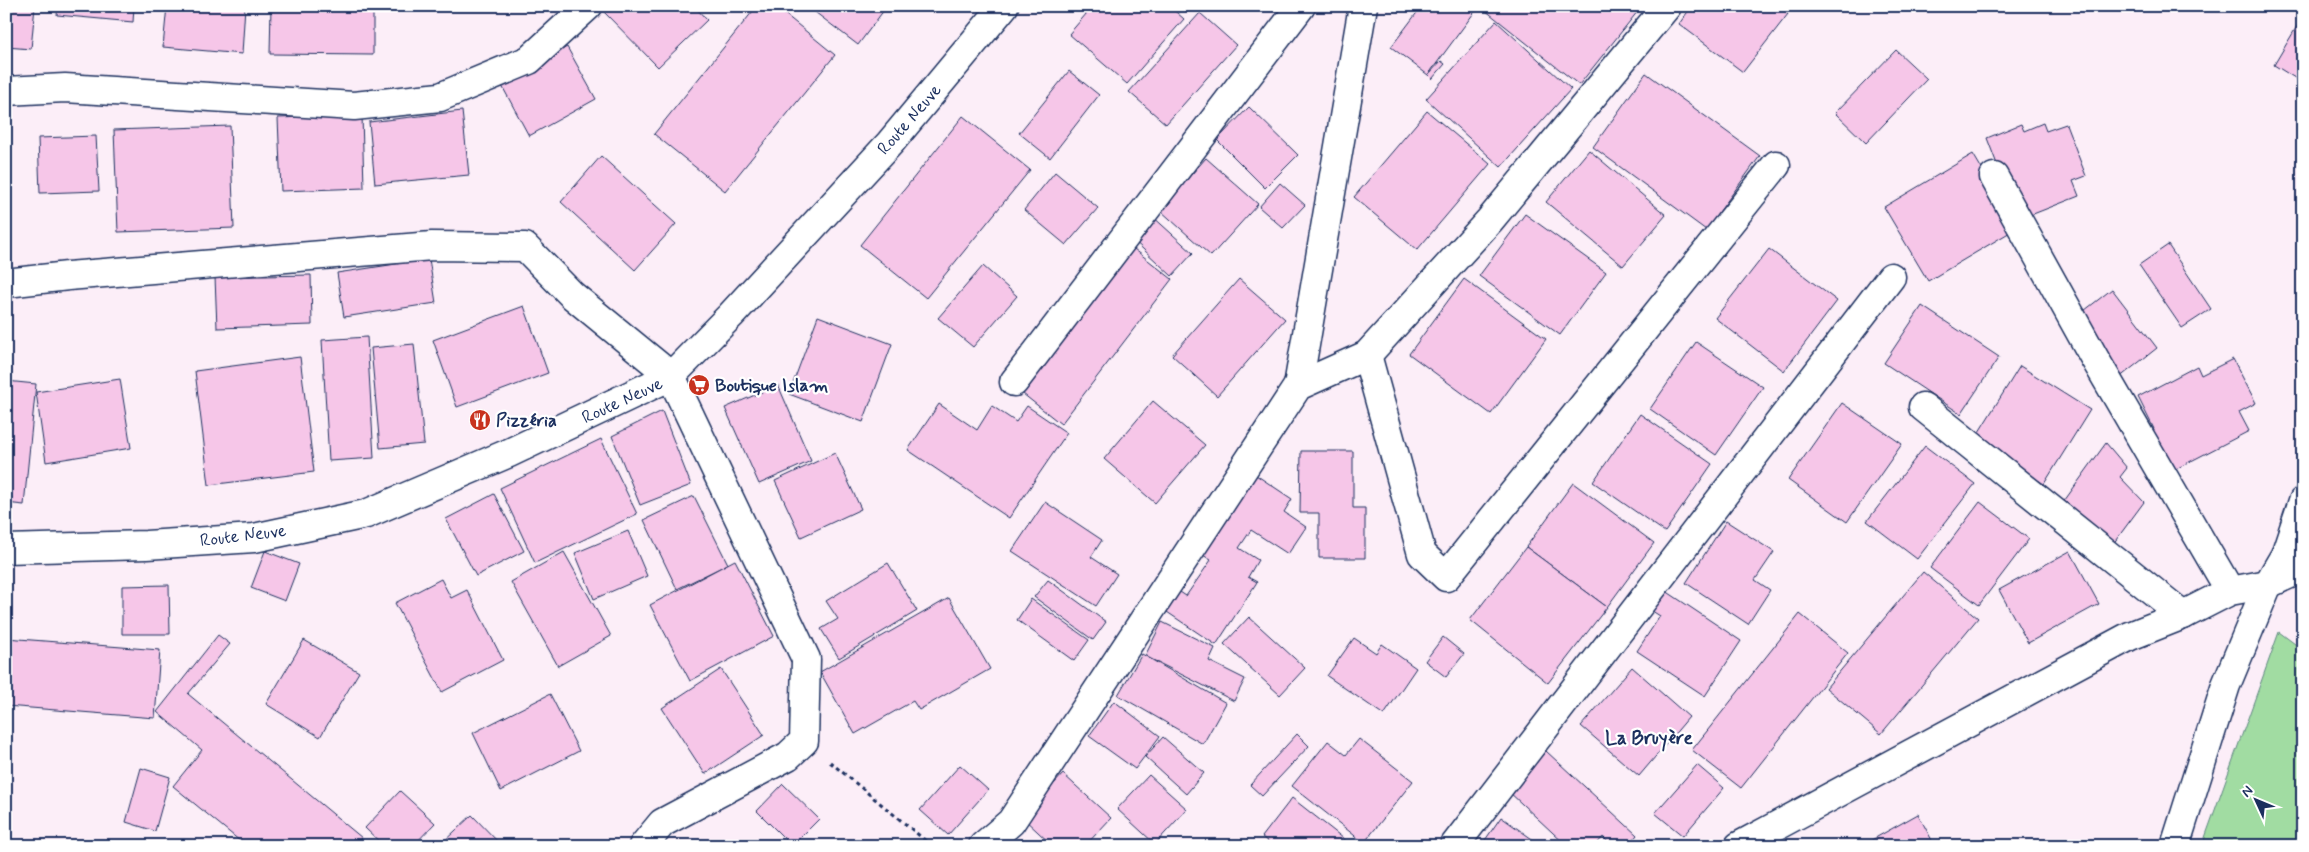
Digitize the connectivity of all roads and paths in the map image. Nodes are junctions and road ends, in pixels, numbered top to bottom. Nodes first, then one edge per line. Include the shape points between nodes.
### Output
1 (588, 6) edge
2 (1004, 6) edge
3 (1301, 6) edge
4 (1363, 6) edge
5 (1666, 6) edge
6 (6, 91) edge
7 (1776, 165) dead end
8 (1994, 177) dead end
9 (1891, 277) dead end
10 (6, 283) edge
11 (1367, 355) junction
12 (671, 376) junction
13 (1014, 382) dead end
14 (1298, 386) junction
15 (1923, 407) dead end
16 (2303, 501) edge
17 (6, 548) edge
18 (2303, 568) edge
19 (2268, 584) junction
20 (2230, 590) junction
21 (2183, 615) junction
22 (804, 742) junction
23 (643, 846) edge
24 (932, 846) edge
25 (983, 846) edge
26 (1454, 846) edge
27 (1739, 846) edge
28 (2175, 846) edge

1 - 6 street via 529,60 440,97 354,106 65,88
2 - 12 street, Route Neuve via 890,143
3 - 13 street
4 - 14 street
5 - 11 street via 1490,220
7 - 11 street via 1446,577 1422,554
8 - 20 street via 2095,359
9 - 26 street
10 - 12 street via 432,246 525,248 572,294
11 - 14 street
12 - 17 street, Route Neuve via 508,453 366,514 254,538 146,545
12 - 22 street via 806,659
14 - 25 street via 1011,822
15 - 21 street
16 - 19 street via 2284,555
18 - 19 street
19 - 20 street
19 - 28 street via 2226,685
20 - 21 street
21 - 27 street via 2130,636
22 - 23 street via 788,756 662,823
22 - 24 path

